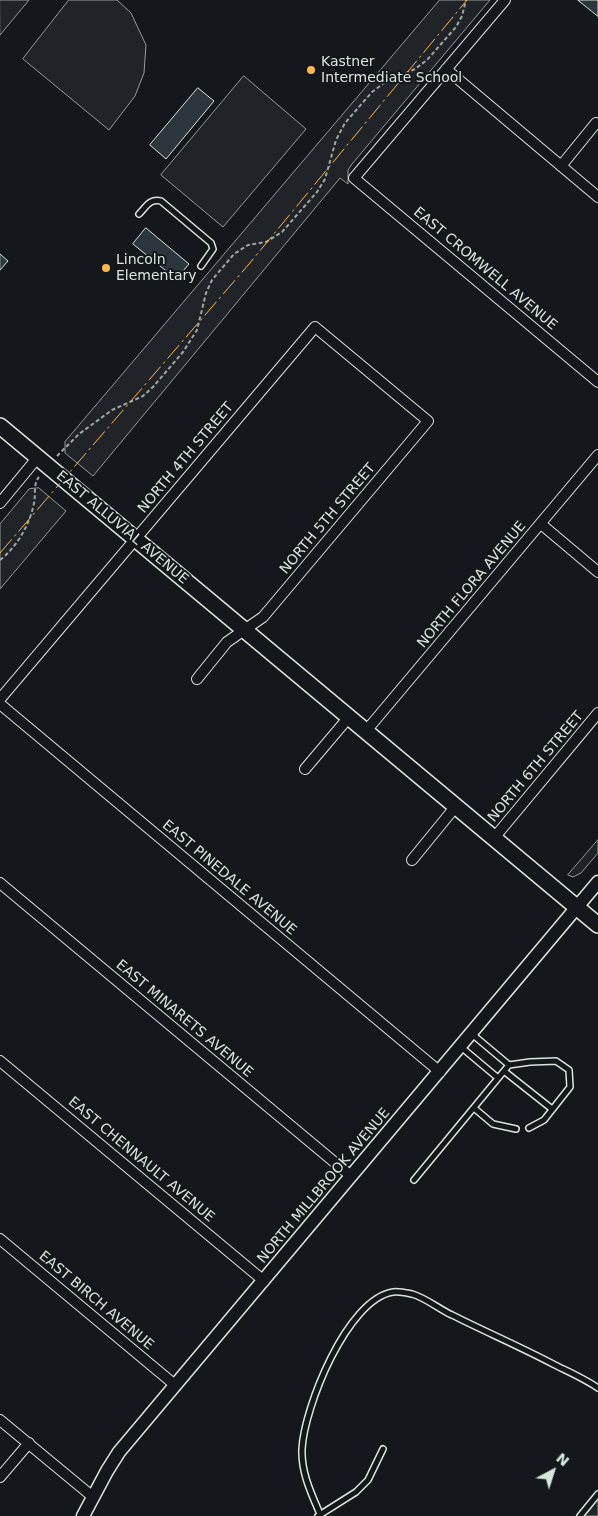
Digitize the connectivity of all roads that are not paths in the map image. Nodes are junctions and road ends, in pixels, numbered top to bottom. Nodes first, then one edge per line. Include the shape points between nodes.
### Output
1 (505, 0) edge
2 (446, 69) junction
3 (596, 123) dead end
4 (561, 166) junction
5 (598, 197) edge
6 (139, 214) dead end
7 (200, 266) dead end
8 (598, 382) edge
9 (428, 421) joint
10 (0, 426) edge
11 (598, 455) edge
12 (38, 457) junction
13 (0, 503) edge
14 (542, 524) junction
15 (135, 539) junction
16 (598, 572) edge
17 (244, 630) junction
18 (197, 679) dead end
19 (0, 698) edge
20 (0, 704) edge
21 (598, 713) edge
22 (349, 717) junction
23 (366, 731) junction
24 (305, 769) dead end
25 (456, 806) junction
26 (494, 838) junction
27 (412, 860) dead end
28 (598, 882) edge
29 (0, 883) edge
30 (577, 907) junction
31 (598, 925) edge
32 (472, 1034) junction
33 (461, 1047) junction
34 (0, 1061) edge
35 (509, 1065) junction
36 (504, 1071) junction
37 (440, 1072) junction
38 (498, 1078) junction
39 (474, 1108) junction
40 (552, 1109) junction
41 (529, 1128) dead end
42 (516, 1129) dead end
43 (351, 1176) junction
44 (414, 1180) dead end
45 (0, 1239) edge
46 (264, 1281) junction
47 (175, 1385) junction
48 (598, 1388) edge
49 (0, 1420) edge
50 (28, 1444) junction
51 (384, 1449) dead end
52 (0, 1477) edge
53 (598, 1494) edge
54 (93, 1496) junction
55 (318, 1515) edge
56 (83, 1516) edge
57 (580, 1516) edge

1 - 2 street
2 - 4 street
2 - 8 street, EAST CROMWELL AVENUE via 354,178
3 - 4 street
4 - 5 street
6 - 7 lane via 150,202 161,202 211,243 213,249
9 - 15 street, NORTH 4TH STREET via 315,327
9 - 17 street, NORTH 5TH STREET via 262,618
10 - 12 main road, EAST ALLUVIAL AVENUE
11 - 14 street, NORTH FLORA AVENUE
12 - 13 street
12 - 15 main road, EAST ALLUVIAL AVENUE
14 - 16 street
14 - 23 street, NORTH FLORA AVENUE
15 - 17 main road, EAST ALLUVIAL AVENUE
15 - 19 street, NORTH 4TH STREET
17 - 18 street via 227,642
17 - 22 main road, EAST ALLUVIAL AVENUE
20 - 37 street, EAST PINEDALE AVENUE
21 - 26 street, NORTH 6TH STREET
22 - 23 main road, EAST ALLUVIAL AVENUE
22 - 24 street
23 - 25 main road, EAST ALLUVIAL AVENUE
25 - 26 main road, EAST ALLUVIAL AVENUE
25 - 27 street
26 - 30 main road, EAST ALLUVIAL AVENUE
28 - 30 street, NORTH MILLBROOK AVENUE
29 - 43 street, EAST MINARETS AVENUE
30 - 31 main road, EAST ALLUVIAL AVENUE
30 - 32 street, NORTH MILLBROOK AVENUE
32 - 33 street, NORTH MILLBROOK AVENUE
32 - 35 lane
33 - 37 street, NORTH MILLBROOK AVENUE
33 - 38 lane
34 - 46 street, EAST CHENNAULT AVENUE
35 - 36 lane
35 - 40 lane via 556,1061 569,1070 570,1087
36 - 38 lane
36 - 40 lane
37 - 43 street, NORTH MILLBROOK AVENUE
38 - 39 lane
39 - 42 lane via 493,1124
39 - 44 lane
40 - 41 lane via 544,1120
43 - 46 street, NORTH MILLBROOK AVENUE
45 - 47 street, EAST BIRCH AVENUE
46 - 47 street, NORTH MILLBROOK AVENUE
47 - 54 street, NORTH MILLBROOK AVENUE via 120,1452
48 - 55 lane via 413,1294 394,1292 377,1298 344,1333 306,1423 302,1450 304,1469
49 - 50 street
50 - 52 street
50 - 54 street
51 - 55 lane via 368,1480 356,1492
53 - 57 lane
54 - 56 street, NORTH MILLBROOK AVENUE

